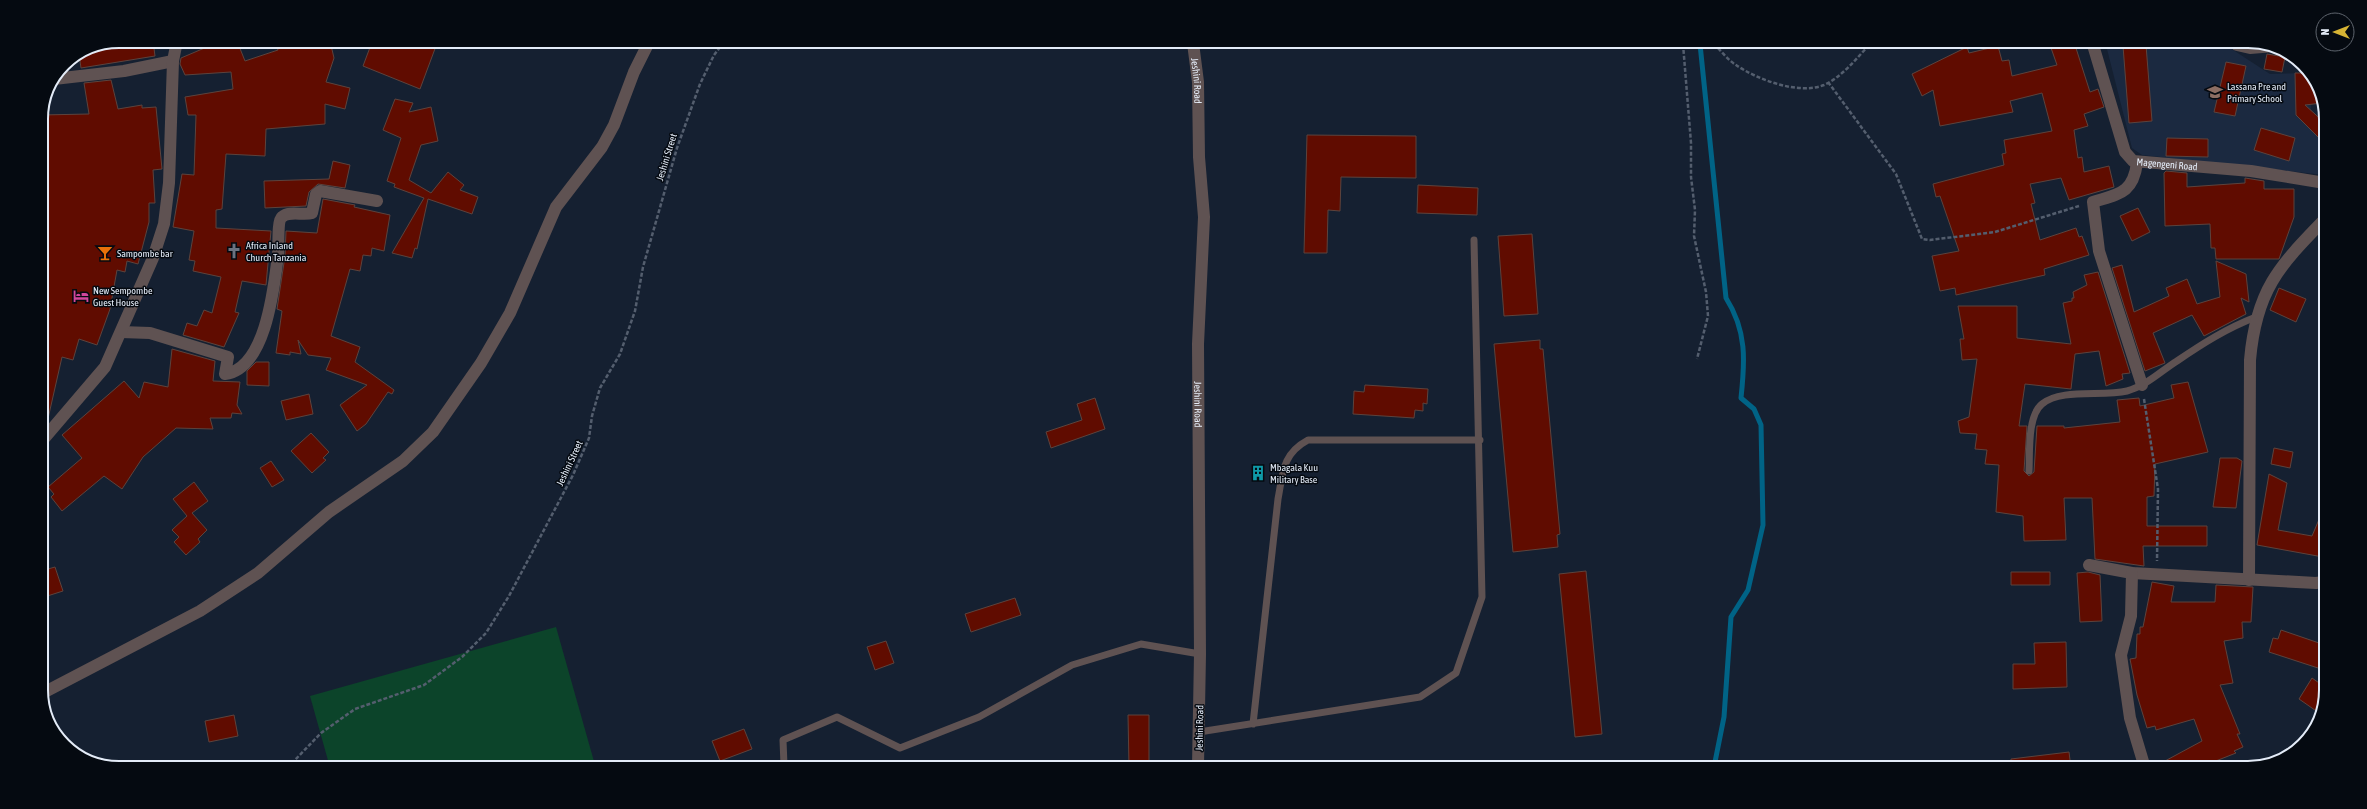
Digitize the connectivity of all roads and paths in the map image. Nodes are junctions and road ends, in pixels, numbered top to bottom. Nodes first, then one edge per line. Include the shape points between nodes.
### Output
1 (176, 48) edge
2 (647, 48) edge
3 (719, 48) edge
4 (1194, 48) edge
5 (1683, 48) edge
6 (1718, 48) edge
7 (1866, 48) edge
8 (2094, 48) edge
9 (173, 61) junction
10 (61, 78) edge
11 (1828, 82) junction
12 (2138, 163) junction
13 (2319, 182) edge
14 (377, 201) dead end
15 (2093, 202) junction
16 (2319, 226) edge
17 (1474, 240) dead end
18 (2256, 317) junction
19 (121, 332) junction
20 (1697, 359) dead end
21 (2142, 385) junction
22 (48, 434) edge
23 (1480, 440) junction
24 (2029, 471) dead end
25 (2089, 565) dead end
26 (2132, 573) junction
27 (2157, 574) junction
28 (2249, 580) junction
29 (2319, 583) edge
30 (1200, 654) junction
31 (48, 690) edge
32 (1253, 724) junction
33 (1199, 732) junction
34 (294, 761) edge
35 (784, 761) edge
36 (1198, 761) edge
37 (2143, 761) edge

1 - 9 street
2 - 31 street via 602,147 556,207 510,313 481,363 433,432 404,461 329,512 258,573 200,611
3 - 34 path, Jeshini Street via 700,84 677,148 643,267 635,311 620,354 600,388 589,438 573,475 509,596 486,633 462,657 424,685 356,709 321,733
4 - 30 street, Jeshini Road via 1198,82 1199,157 1204,217 1198,344
5 - 20 path via 1695,210 1694,236 1706,292 1708,316
6 - 11 path via 1736,65 1754,75 1788,87 1805,88
7 - 11 path via 1841,74
8 - 12 street, Magengeni Road via 2125,152 2133,162
9 - 10 street via 124,71
9 - 19 street via 169,184 164,224
11 - 15 path via 1896,174 1922,239 1995,232
12 - 13 street, Magengeni Road via 2251,171
12 - 15 street via 2136,176 2122,193
14 - 19 street via 320,190 316,194 312,213 289,214 282,217 279,222 278,255 262,338 254,352 236,371 225,374 228,357 150,333
15 - 21 street via 2099,251
16 - 18 street via 2271,281
17 - 23 lane
18 - 21 lane via 2212,338
18 - 28 street via 2252,330 2250,360
19 - 22 street via 104,367
21 - 24 lane via 2102,395 2068,395 2052,398 2041,405 2035,413 2030,430
21 - 27 path via 2158,489
23 - 32 lane via 1482,597 1456,674 1420,697
23 - 32 lane via 1308,440 1294,447 1285,464 1278,499
25 - 26 street
26 - 27 street
26 - 37 street via 2131,616 2121,655 2130,718
27 - 28 street
28 - 29 street
30 - 33 street, Jeshini Road
30 - 35 lane via 1141,644 1072,665 979,718 900,748 837,717 783,740
32 - 33 lane
33 - 36 street, Jeshini Road

